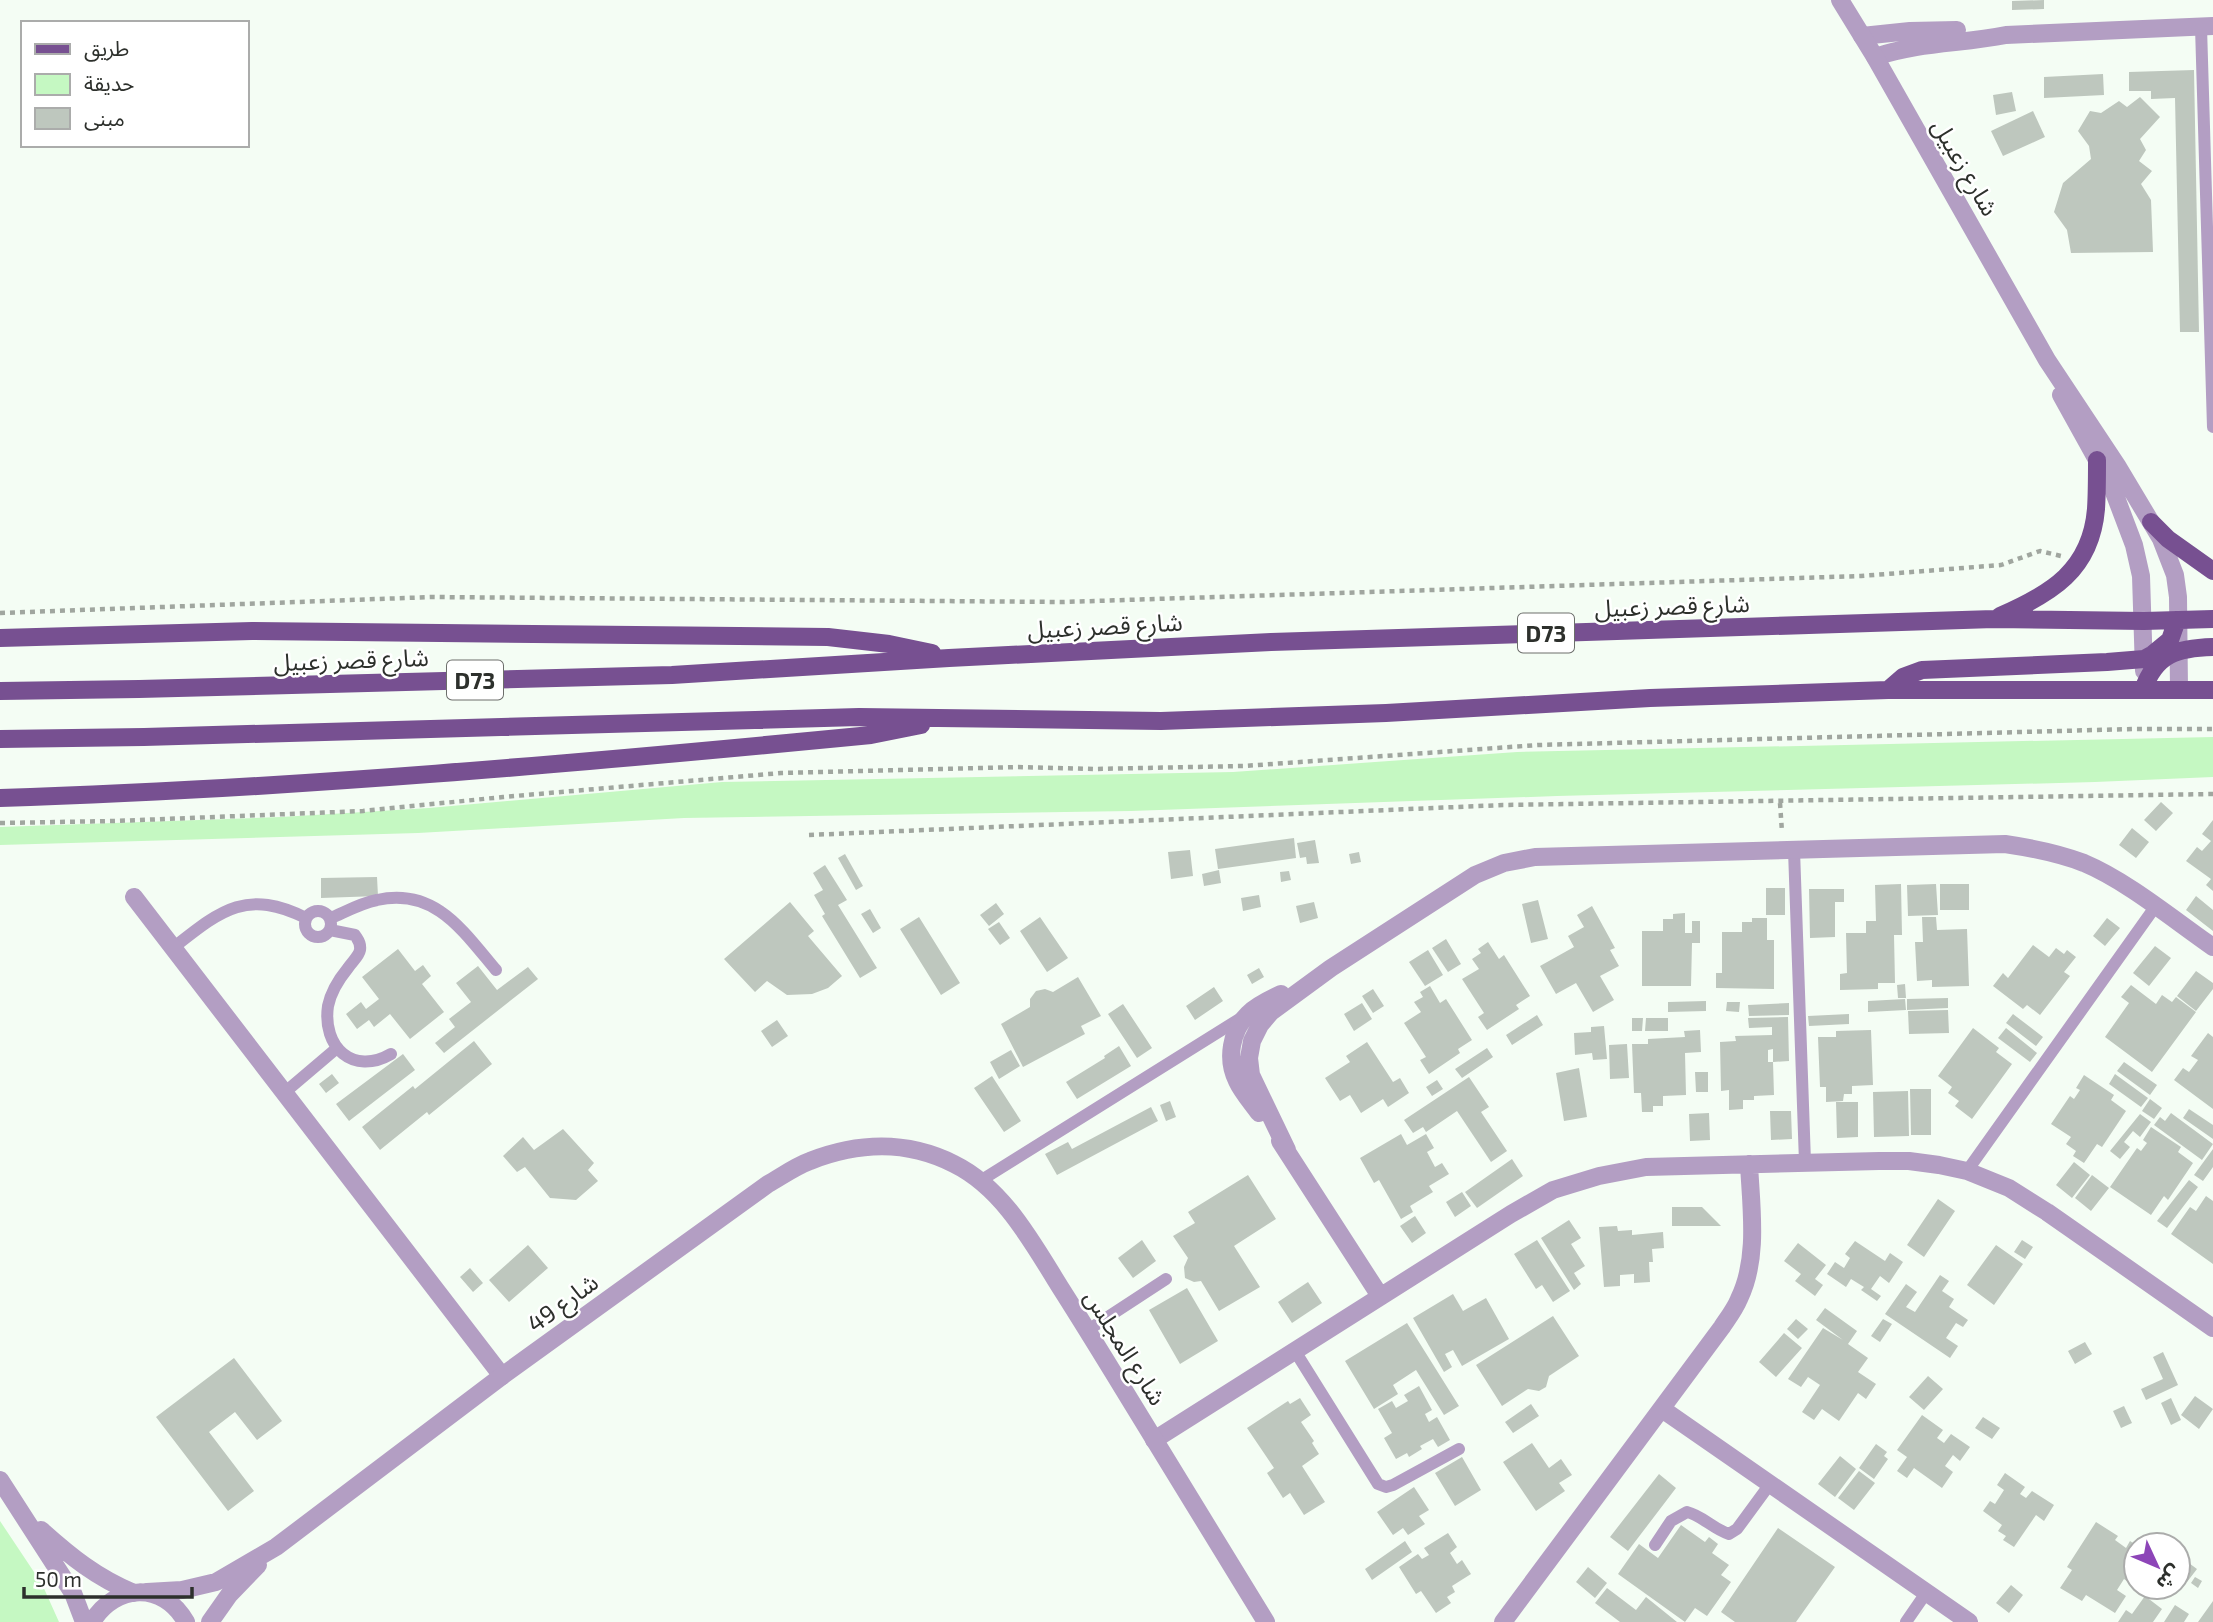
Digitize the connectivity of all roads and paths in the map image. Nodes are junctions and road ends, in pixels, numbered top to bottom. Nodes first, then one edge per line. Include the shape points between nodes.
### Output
1 (1840, 0) edge
2 (2207, 26) edge
3 (2006, 34) junction
4 (1862, 36) junction
5 (1875, 57) junction
6 (2047, 360) junction
7 (2213, 427) edge
8 (2097, 460) junction
9 (2151, 522) junction
10 (2084, 553) junction
11 (2213, 571) edge
12 (0, 612) edge
13 (1994, 618) junction
14 (2213, 619) edge
15 (2177, 620) junction
16 (2144, 621) junction
17 (0, 638) edge
18 (2213, 647) edge
19 (2178, 650) junction
20 (949, 658) junction
21 (2144, 659) junction
22 (2179, 689) junction
23 (1888, 690) junction
24 (2143, 690) junction
25 (2213, 690) edge
26 (0, 691) edge
27 (938, 720) junction
28 (2213, 729) edge
29 (0, 738) edge
30 (2213, 794) edge
31 (0, 799) edge
32 (1780, 802) junction
33 (0, 823) edge
34 (809, 835) dead end
35 (1788, 850) junction
36 (134, 897) dead end
37 (2155, 906) junction
38 (306, 919) junction
39 (331, 924) junction
40 (2213, 947) edge
41 (173, 948) junction
42 (1331, 968) junction
43 (496, 970) dead end
44 (1248, 1014) junction
45 (337, 1048) junction
46 (391, 1054) dead end
47 (284, 1093) junction
48 (900, 1145) joint
49 (1287, 1150) junction
50 (1805, 1162) junction
51 (1749, 1164) junction
52 (1967, 1171) junction
53 (980, 1181) junction
54 (1166, 1279) dead end
55 (1380, 1296) junction
56 (2213, 1328) edge
57 (1088, 1330) junction
58 (1295, 1350) junction
59 (502, 1376) junction
60 (1662, 1409) junction
61 (1154, 1440) junction
62 (1459, 1449) dead end
63 (0, 1480) edge
64 (1770, 1484) junction
65 (25, 1516) junction
66 (1654, 1545) dead end
67 (276, 1547) junction
68 (140, 1592) junction
69 (1926, 1593) junction
70 (84, 1622) edge
71 (92, 1622) edge
72 (186, 1622) edge
73 (210, 1622) edge
74 (1266, 1622) edge
75 (1503, 1622) edge
76 (1906, 1622) edge
77 (1969, 1622) edge

1 - 4 street, شارع زعبيل
2 - 3 street
2 - 7 lane
3 - 4 street via 1939,30
3 - 5 street via 1915,46
4 - 5 street, شارع زعبيل
5 - 6 street, شارع زعبيل
6 - 8 street, شارع زعبيل via 2068,412
6 - 9 street, شارع زعبيل
8 - 10 main road via 2095,517
8 - 16 street, شارع زعبيل via 2124,516 2141,576
9 - 11 main road
9 - 15 street, شارع زعبيل via 2175,575
10 - 12 path via 2069,544 2062,556 2040,551 2001,565 1861,576 1063,602 432,597
10 - 13 main road via 2046,594
13 - 16 main road, شارع قصر زعبيل / D73
13 - 20 main road, شارع قصر زعبيل / D73 via 1271,642
14 - 15 main road, شارع قصر زعبيل / D73
15 - 16 main road, شارع قصر زعبيل / D73
15 - 19 street, شارع زعبيل
15 - 21 main road via 2170,640
16 - 21 street, شارع زعبيل
17 - 20 main road via 252,631 828,637 889,644
18 - 19 main road
19 - 22 street, شارع زعبيل
19 - 24 main road via 2152,670
20 - 26 main road, شارع قصر زعبيل / D73 via 672,675
21 - 23 main road via 1922,670 1903,677
21 - 24 street, شارع زعبيل
22 - 24 main road
22 - 25 main road
23 - 24 main road
23 - 27 main road, D73 via 1161,722
27 - 29 main road, D73 via 859,717
27 - 31 main road via 871,735 387,778
28 - 33 path via 1538,745 1244,766 781,773 363,811
30 - 32 path
32 - 34 path via 1503,805
32 - 35 path
35 - 37 street via 2015,845 2086,864
35 - 42 street via 1535,858 1504,863 1475,875
35 - 50 lane
36 - 41 street
37 - 40 street
37 - 52 lane
38 - 39 lane via 310,913 322,911
38 - 39 lane via 306,930 315,937 321,937
38 - 41 lane via 271,905 233,908
39 - 43 lane via 374,900 418,900 456,923
39 - 45 lane via 360,942 360,952 331,994 328,1022
41 - 47 street
42 - 44 street
42 - 49 street via 1271,1012 1252,1041 1251,1075
44 - 49 street via 1231,1045 1233,1071
44 - 53 lane
45 - 46 lane via 344,1056 368,1063
45 - 47 lane
47 - 59 street
48 - 53 street, شارع المجلس via 956,1164
48 - 59 street, شارع 49 via 853,1148 809,1161 768,1184
49 - 55 street
50 - 51 street
50 - 52 street via 1909,1161
51 - 55 street via 1646,1167 1553,1191
51 - 60 street via 1750,1266 1740,1298
52 - 56 street via 2038,1206
53 - 57 street, شارع المجلس via 1031,1240
54 - 57 lane
55 - 58 street
57 - 61 street, شارع المجلس
58 - 61 street
58 - 62 lane via 1378,1484 1393,1485
59 - 67 street, شارع 49
60 - 64 street
60 - 75 street
61 - 74 street, شارع المجلس
63 - 65 street, شارع 49
64 - 66 lane via 1737,1529 1728,1534 1687,1512 1671,1521
64 - 69 street
65 - 68 street, شارع 49 via 89,1570 110,1583
65 - 70 street, شارع 49 via 74,1592
67 - 68 street, شارع 49 via 216,1581 182,1590
67 - 73 street, شارع 49 via 229,1595
68 - 71 street via 108,1603
68 - 72 street via 172,1604
69 - 76 lane
69 - 77 street

